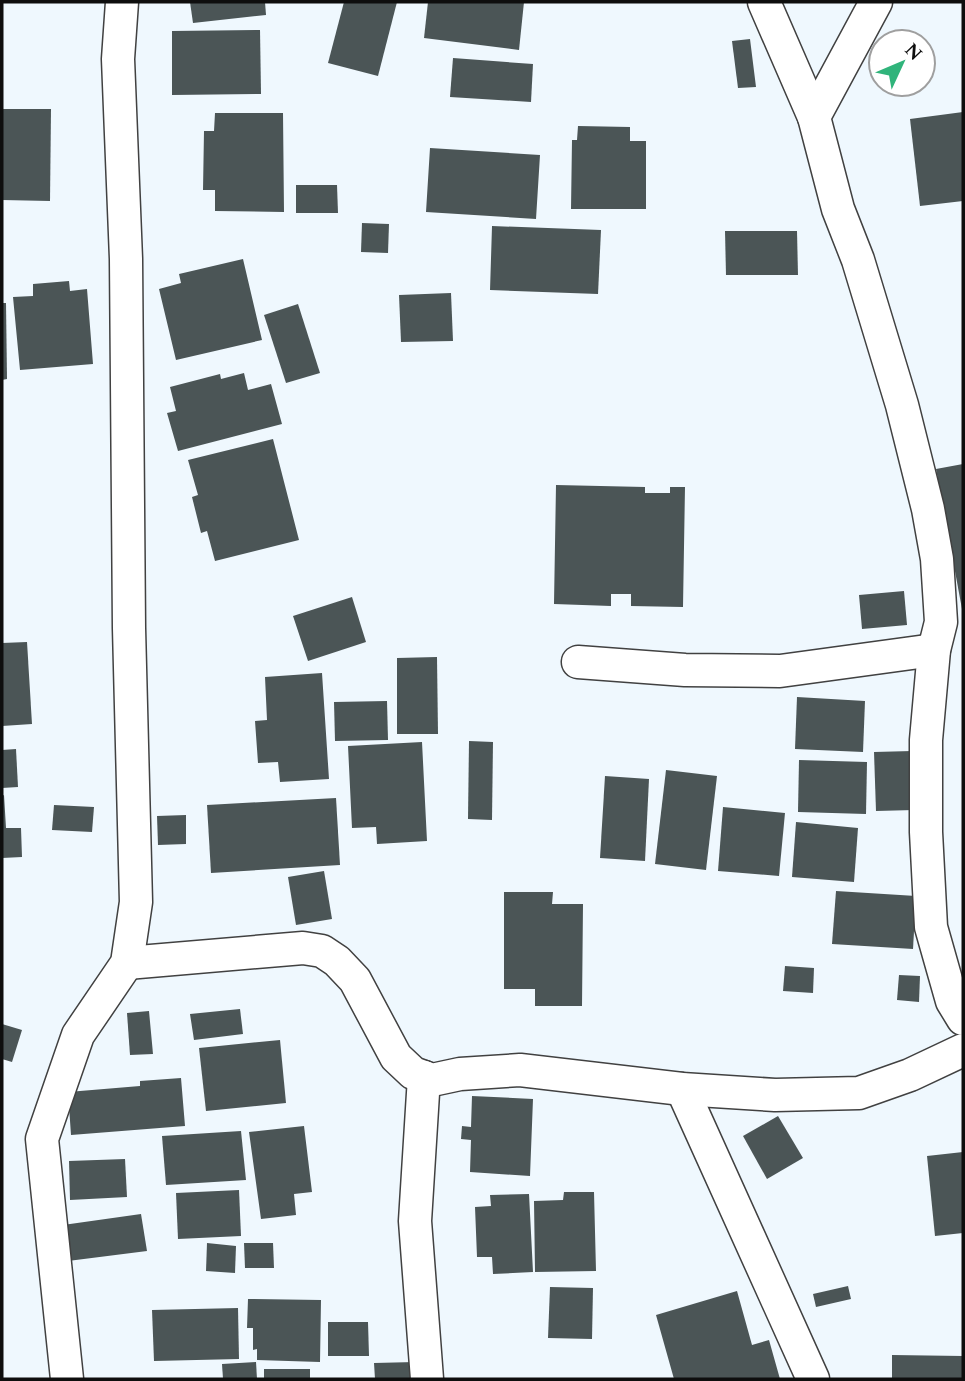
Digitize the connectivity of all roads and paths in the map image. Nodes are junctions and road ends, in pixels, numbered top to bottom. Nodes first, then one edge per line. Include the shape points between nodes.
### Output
1 (122, 2) edge
2 (764, 2) edge
3 (876, 2) edge
4 (814, 117) junction
5 (946, 631) edge
6 (578, 662) dead end
7 (127, 963) junction
8 (963, 1019) edge
9 (963, 1050) edge
10 (424, 1077) junction
11 (682, 1089) junction
12 (67, 1379) edge
13 (428, 1379) edge
14 (813, 1379) edge

1 - 7 street via 118,59 136,902
2 - 4 street
3 - 4 street
4 - 5 street via 838,209 902,405 937,559
5 - 6 street via 780,671
5 - 8 street via 926,740 926,832 931,927 952,1001
7 - 10 street via 303,948 322,951 355,980 396,1057
7 - 12 street via 78,1035 42,1139
9 - 11 street via 859,1093 775,1095
10 - 11 street via 432,1080 520,1070
10 - 13 street via 415,1221
11 - 14 street

